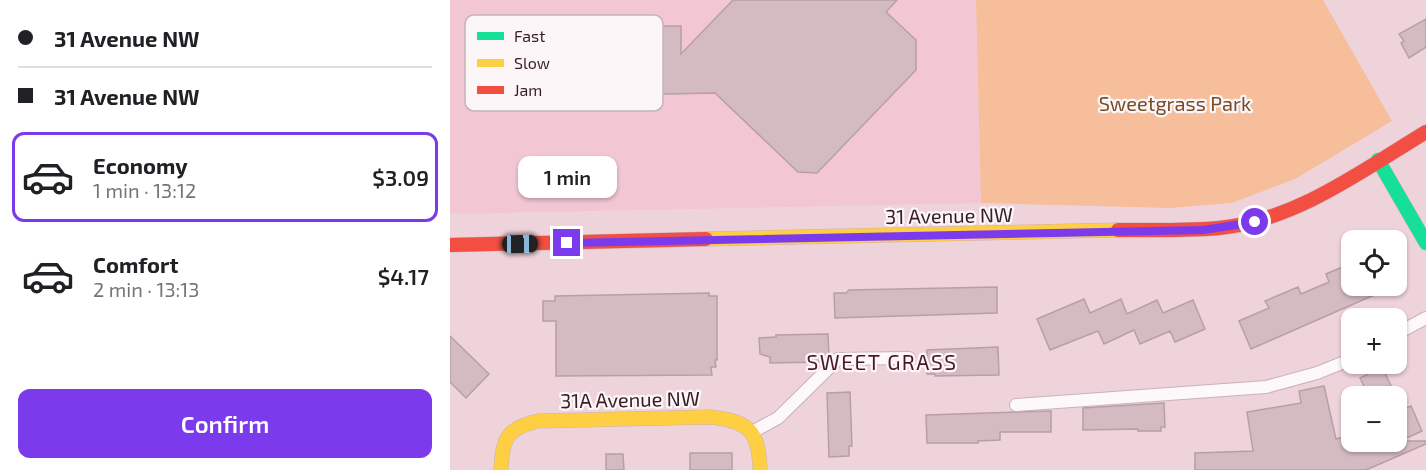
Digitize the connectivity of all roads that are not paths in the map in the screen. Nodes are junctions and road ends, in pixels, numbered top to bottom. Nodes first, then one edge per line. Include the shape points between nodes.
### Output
1 (1426, 132) edge
2 (1378, 160) junction
3 (1426, 243) edge
4 (450, 245) edge
5 (1426, 318) edge
6 (1407, 328) edge
7 (909, 358) dead end
8 (1341, 363) edge
9 (1016, 405) dead end
10 (753, 431) junction
11 (501, 470) edge
12 (760, 470) edge

1 - 2 street, 31 Avenue NW
2 - 3 street
2 - 4 street, 31 Avenue NW via 1288,210 1255,222 1220,228
5 - 6 lane
7 - 10 lane via 838,359 778,418
8 - 9 lane via 1266,387
10 - 11 street, 31A Avenue NW via 733,419 710,417 538,421 507,433
10 - 12 street via 759,445

